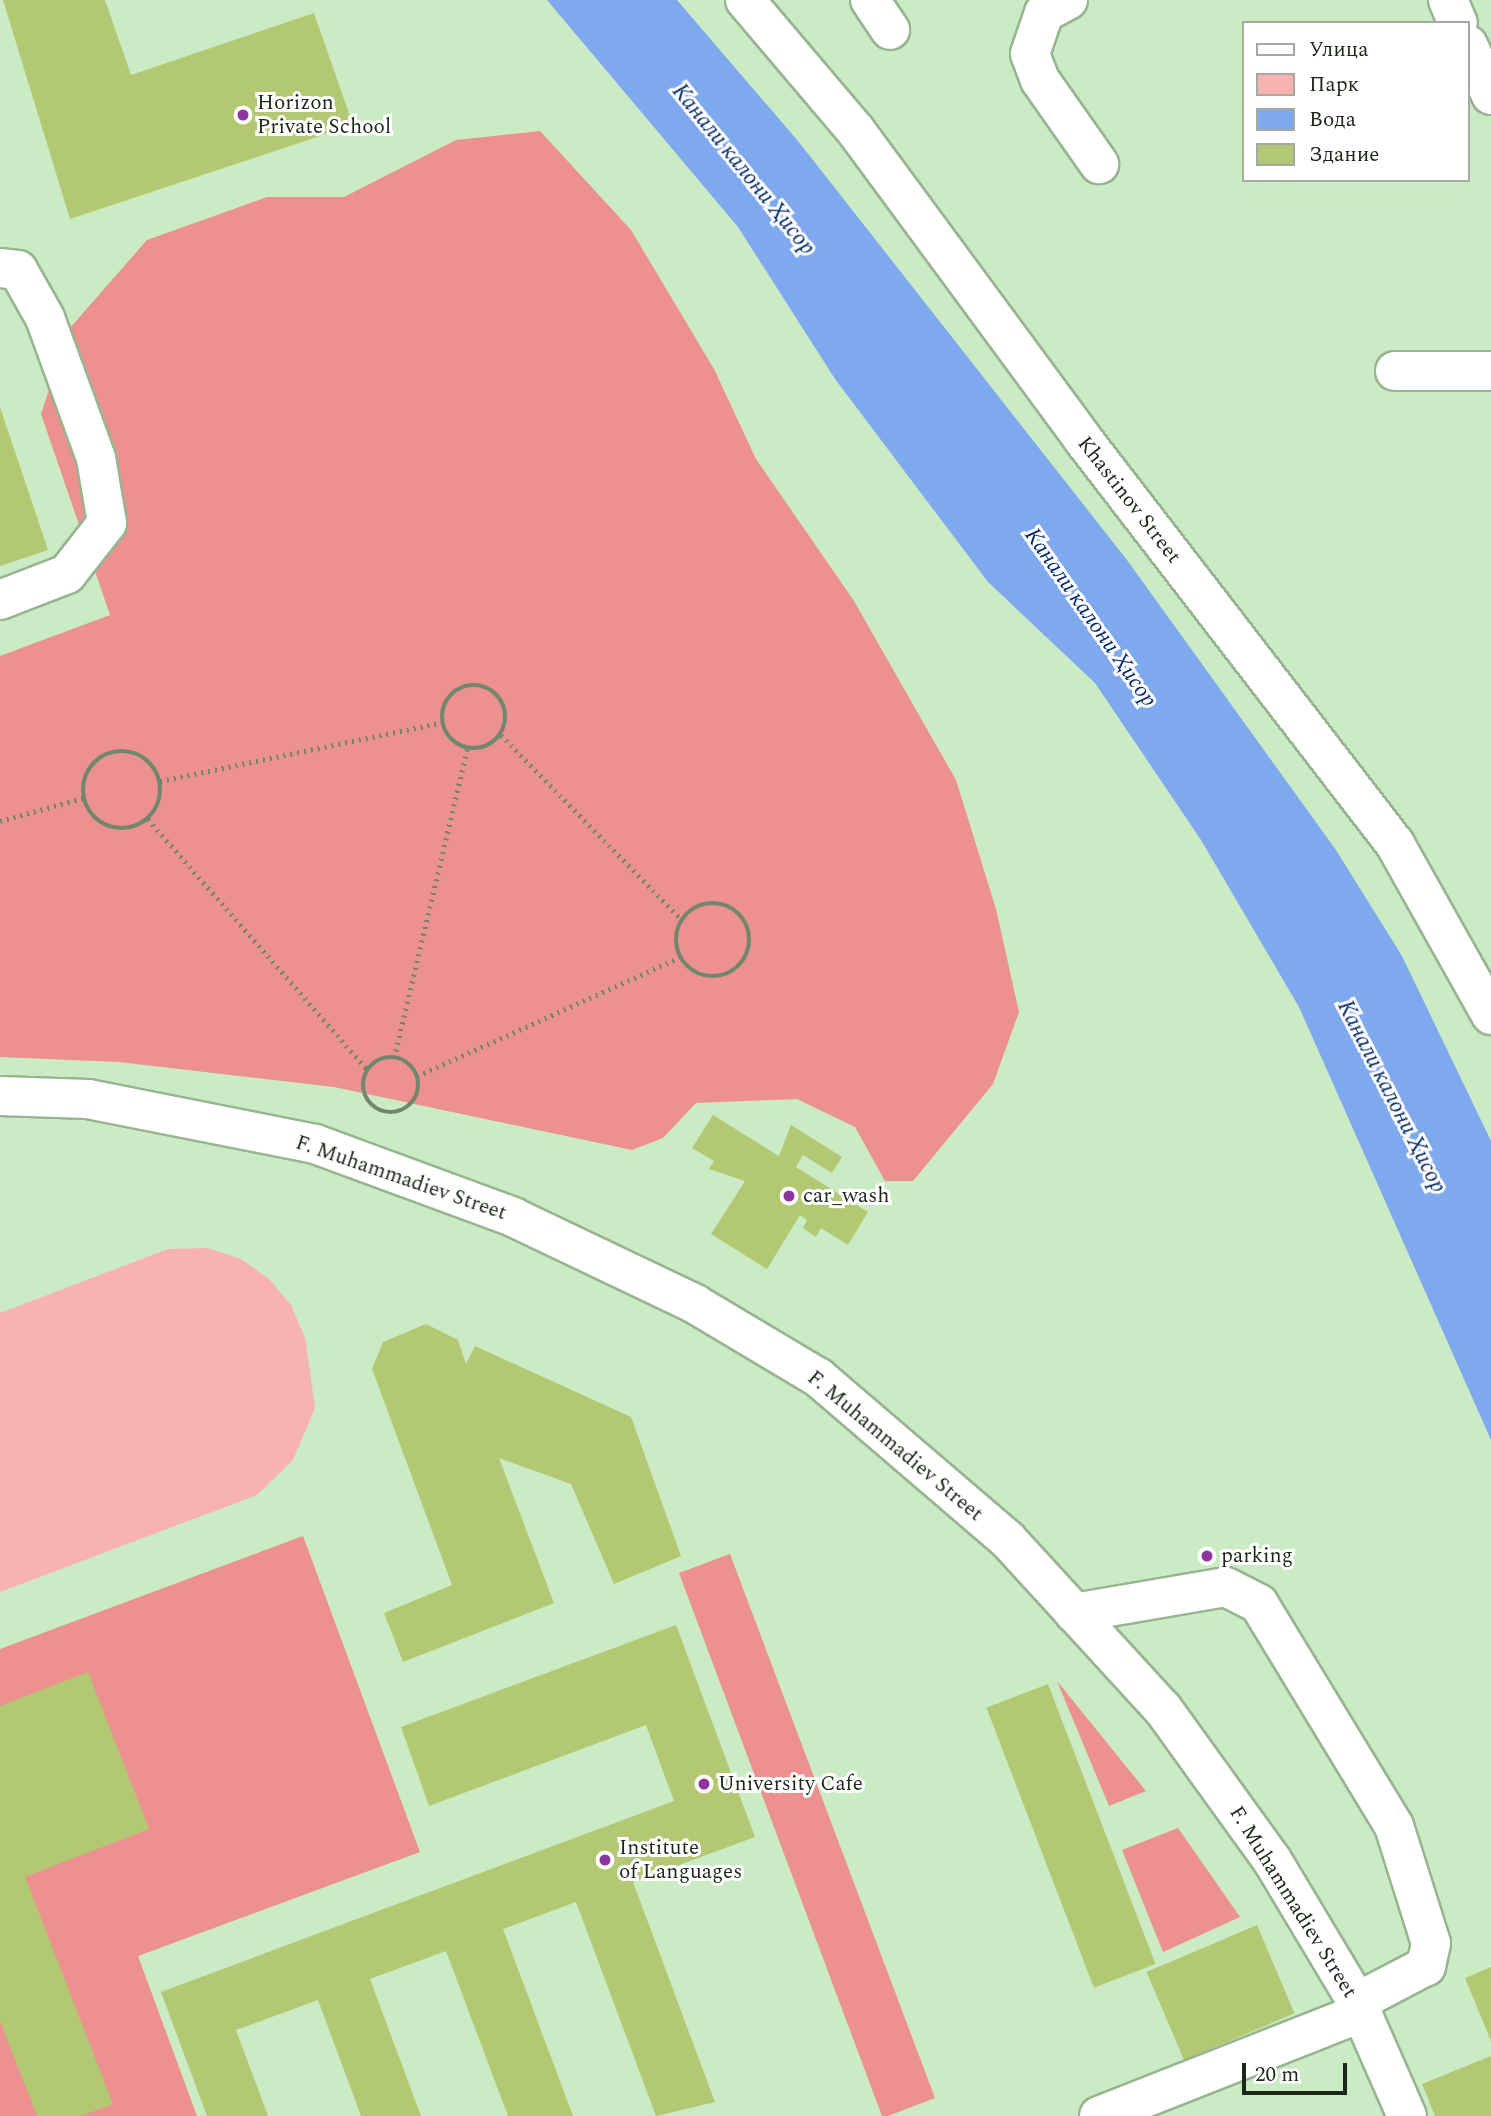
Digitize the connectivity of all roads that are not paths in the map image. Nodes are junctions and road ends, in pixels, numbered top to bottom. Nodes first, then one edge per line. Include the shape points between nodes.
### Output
1 (746, 0) edge
2 (1068, 0) edge
3 (1448, 0) edge
4 (1457, 21) edge
5 (1470, 49) edge
6 (1491, 95) edge
7 (1100, 164) dead end
8 (0, 268) edge
9 (1395, 371) dead end
10 (1491, 371) edge
11 (0, 600) edge
12 (1491, 1015) edge
13 (0, 1096) edge
14 (1074, 1613) junction
15 (1360, 2007) junction
16 (1099, 2116) edge
17 (1407, 2116) edge

1 - 12 street, Khastinov Street via 856,131 1082,438 1395,844
2 - 7 street via 1044,13 1030,54 1040,80
3 - 4 street
5 - 6 street
8 - 11 street via 18,270 45,318 96,458 107,523 67,574
9 - 10 street
13 - 14 street, F. Muhammadiev Street via 88,1099 315,1144 513,1217 695,1304 819,1378 1007,1539
14 - 15 street, F. Muhammadiev Street via 1163,1709 1272,1860
14 - 15 street via 1226,1587 1259,1604 1394,1826 1431,1943 1426,1966
15 - 16 street
15 - 17 street, F. Muhammadiev Street

